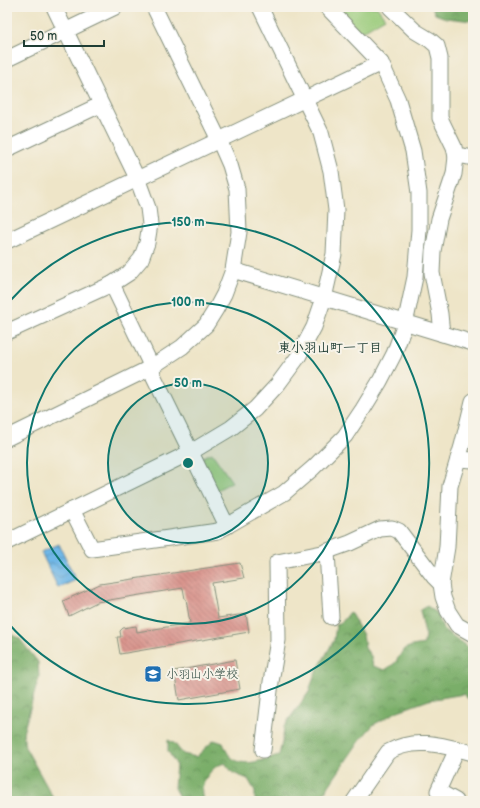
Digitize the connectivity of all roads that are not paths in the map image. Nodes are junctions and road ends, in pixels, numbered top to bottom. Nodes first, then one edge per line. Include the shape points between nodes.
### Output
1 (54, 7) edge
2 (115, 7) edge
3 (154, 7) edge
4 (260, 7) edge
5 (327, 7) edge
6 (390, 7) edge
7 (65, 32) junction
8 (7, 59) edge
9 (381, 63) junction
10 (305, 100) junction
11 (100, 105) junction
12 (219, 140) junction
13 (7, 149) edge
14 (456, 157) junction
15 (473, 158) edge
16 (137, 178) junction
17 (7, 241) edge
18 (233, 270) junction
19 (112, 284) junction
20 (324, 298) junction
21 (405, 324) junction
22 (7, 332) edge
23 (442, 334) junction
24 (473, 343) edge
25 (150, 368) junction
26 (473, 401) edge
27 (7, 438) edge
28 (191, 452) junction
29 (458, 459) junction
30 (473, 460) edge
31 (72, 510) junction
32 (227, 526) junction
33 (8, 539) edge
34 (327, 552) junction
35 (441, 584) junction
36 (331, 617) dead end
37 (473, 634) edge
38 (457, 749) junction
39 (263, 750) dead end
40 (473, 753) edge
41 (354, 801) edge
42 (456, 801) edge

1 - 7 street
2 - 7 street
3 - 12 street
4 - 10 street
5 - 9 street
6 - 14 street via 415,31 437,46 440,58 440,118
7 - 8 street
7 - 11 street
9 - 10 street
9 - 21 street via 398,100 413,152 419,192 415,277
10 - 12 street
10 - 20 street via 321,133 331,171 336,210 334,254
11 - 13 street
11 - 16 street
12 - 16 street
12 - 18 street via 237,190 239,232
14 - 15 street
14 - 23 street via 454,174 441,214 433,251 432,273
16 - 17 street
16 - 19 street via 148,208 150,224 147,243 140,259 129,273
18 - 20 street
18 - 25 street via 224,294 206,325 182,348
19 - 22 street
19 - 25 street
20 - 21 street
20 - 28 street via 314,327 298,357 278,384 255,409 231,428
21 - 23 street
21 - 32 street via 380,381 344,436 314,468 284,493
23 - 24 street
25 - 27 street
25 - 28 street
26 - 29 street
28 - 31 street
28 - 32 street
29 - 30 street
29 - 35 street via 450,486 447,547
31 - 32 street via 92,549 218,532
31 - 33 street
34 - 35 street via 380,529 392,528 399,532
34 - 36 street
34 - 39 street via 277,562 278,640 270,682
35 - 37 street via 448,611 457,625
38 - 40 street
38 - 41 street via 433,743 395,748 388,752
38 - 42 street via 438,791

